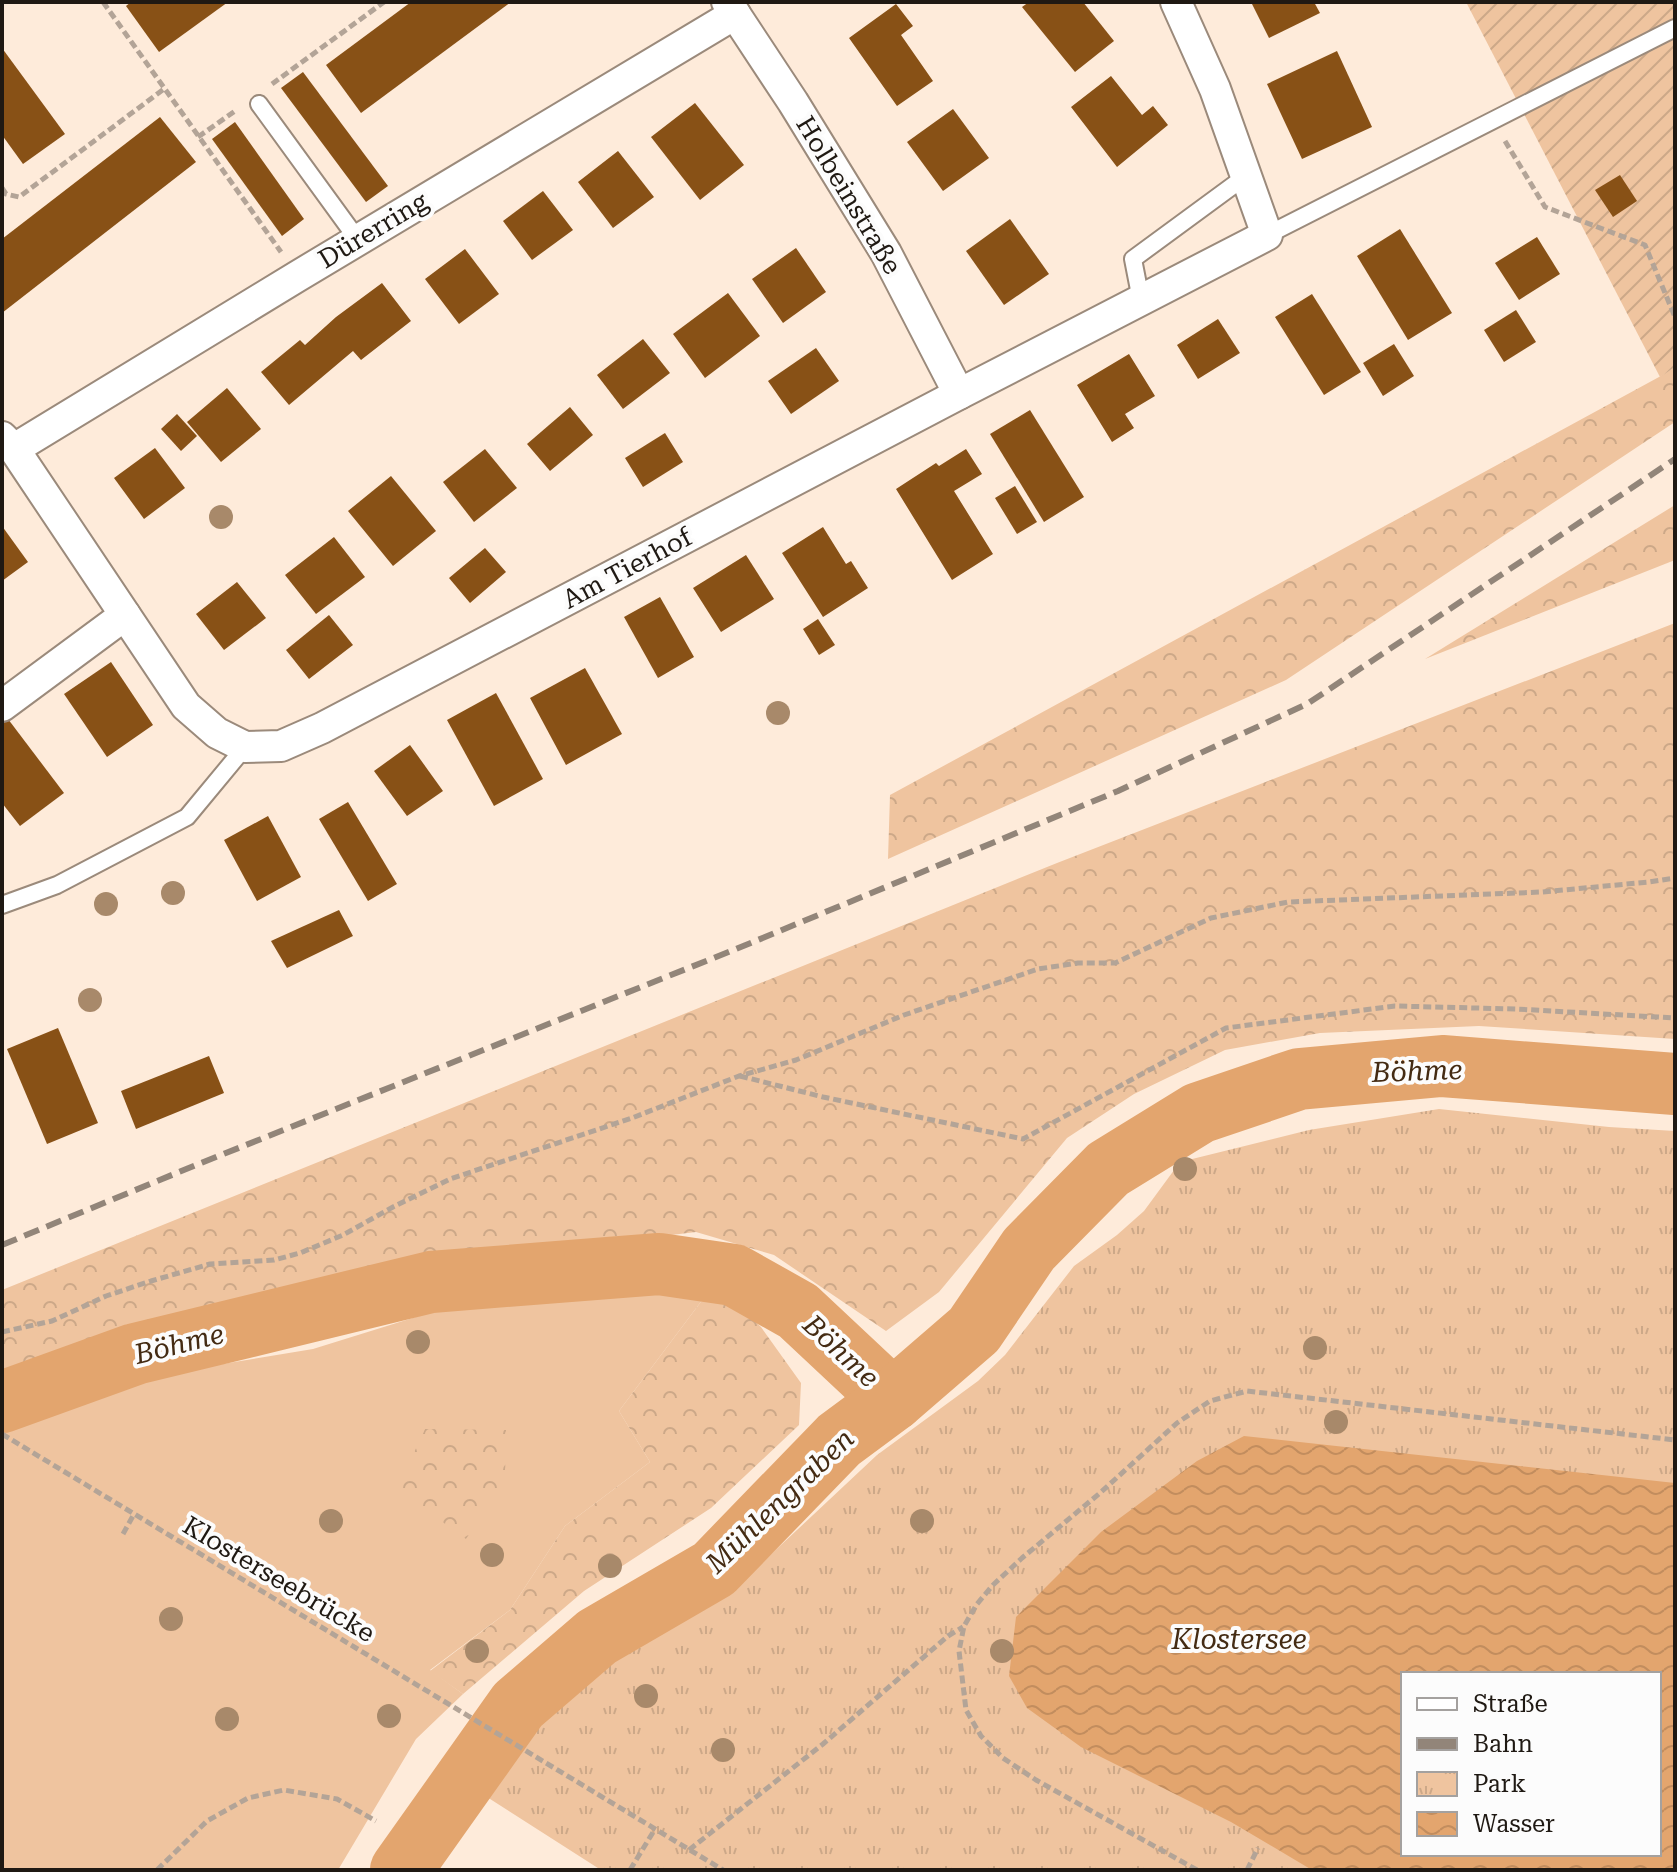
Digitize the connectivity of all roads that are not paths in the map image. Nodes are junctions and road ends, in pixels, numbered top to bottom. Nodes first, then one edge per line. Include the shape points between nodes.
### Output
1 (1176, 2) edge
2 (731, 8) edge
3 (1675, 28) edge
4 (256, 99) road end
5 (1246, 176) junction
6 (1267, 235) junction
7 (358, 240) junction
8 (1141, 300) junction
9 (959, 394) junction
10 (8, 443) edge
11 (125, 615) junction
12 (2, 706) edge
13 (245, 747) junction
14 (2, 905) edge

1 - 5 street
2 - 7 street, Dürerring
2 - 9 street, Holbeinstraße via 886,253
3 - 6 lane
4 - 7 lane
5 - 6 street
5 - 8 lane via 1133,259
6 - 8 street, Am Tierhof
7 - 10 street, Dürerring
8 - 9 street, Am Tierhof
9 - 13 street, Am Tierhof via 322,728 281,746
10 - 11 street, Dürerring
11 - 12 street
11 - 13 street, Dürerring via 186,706 217,733
13 - 14 lane via 187,817 57,885

